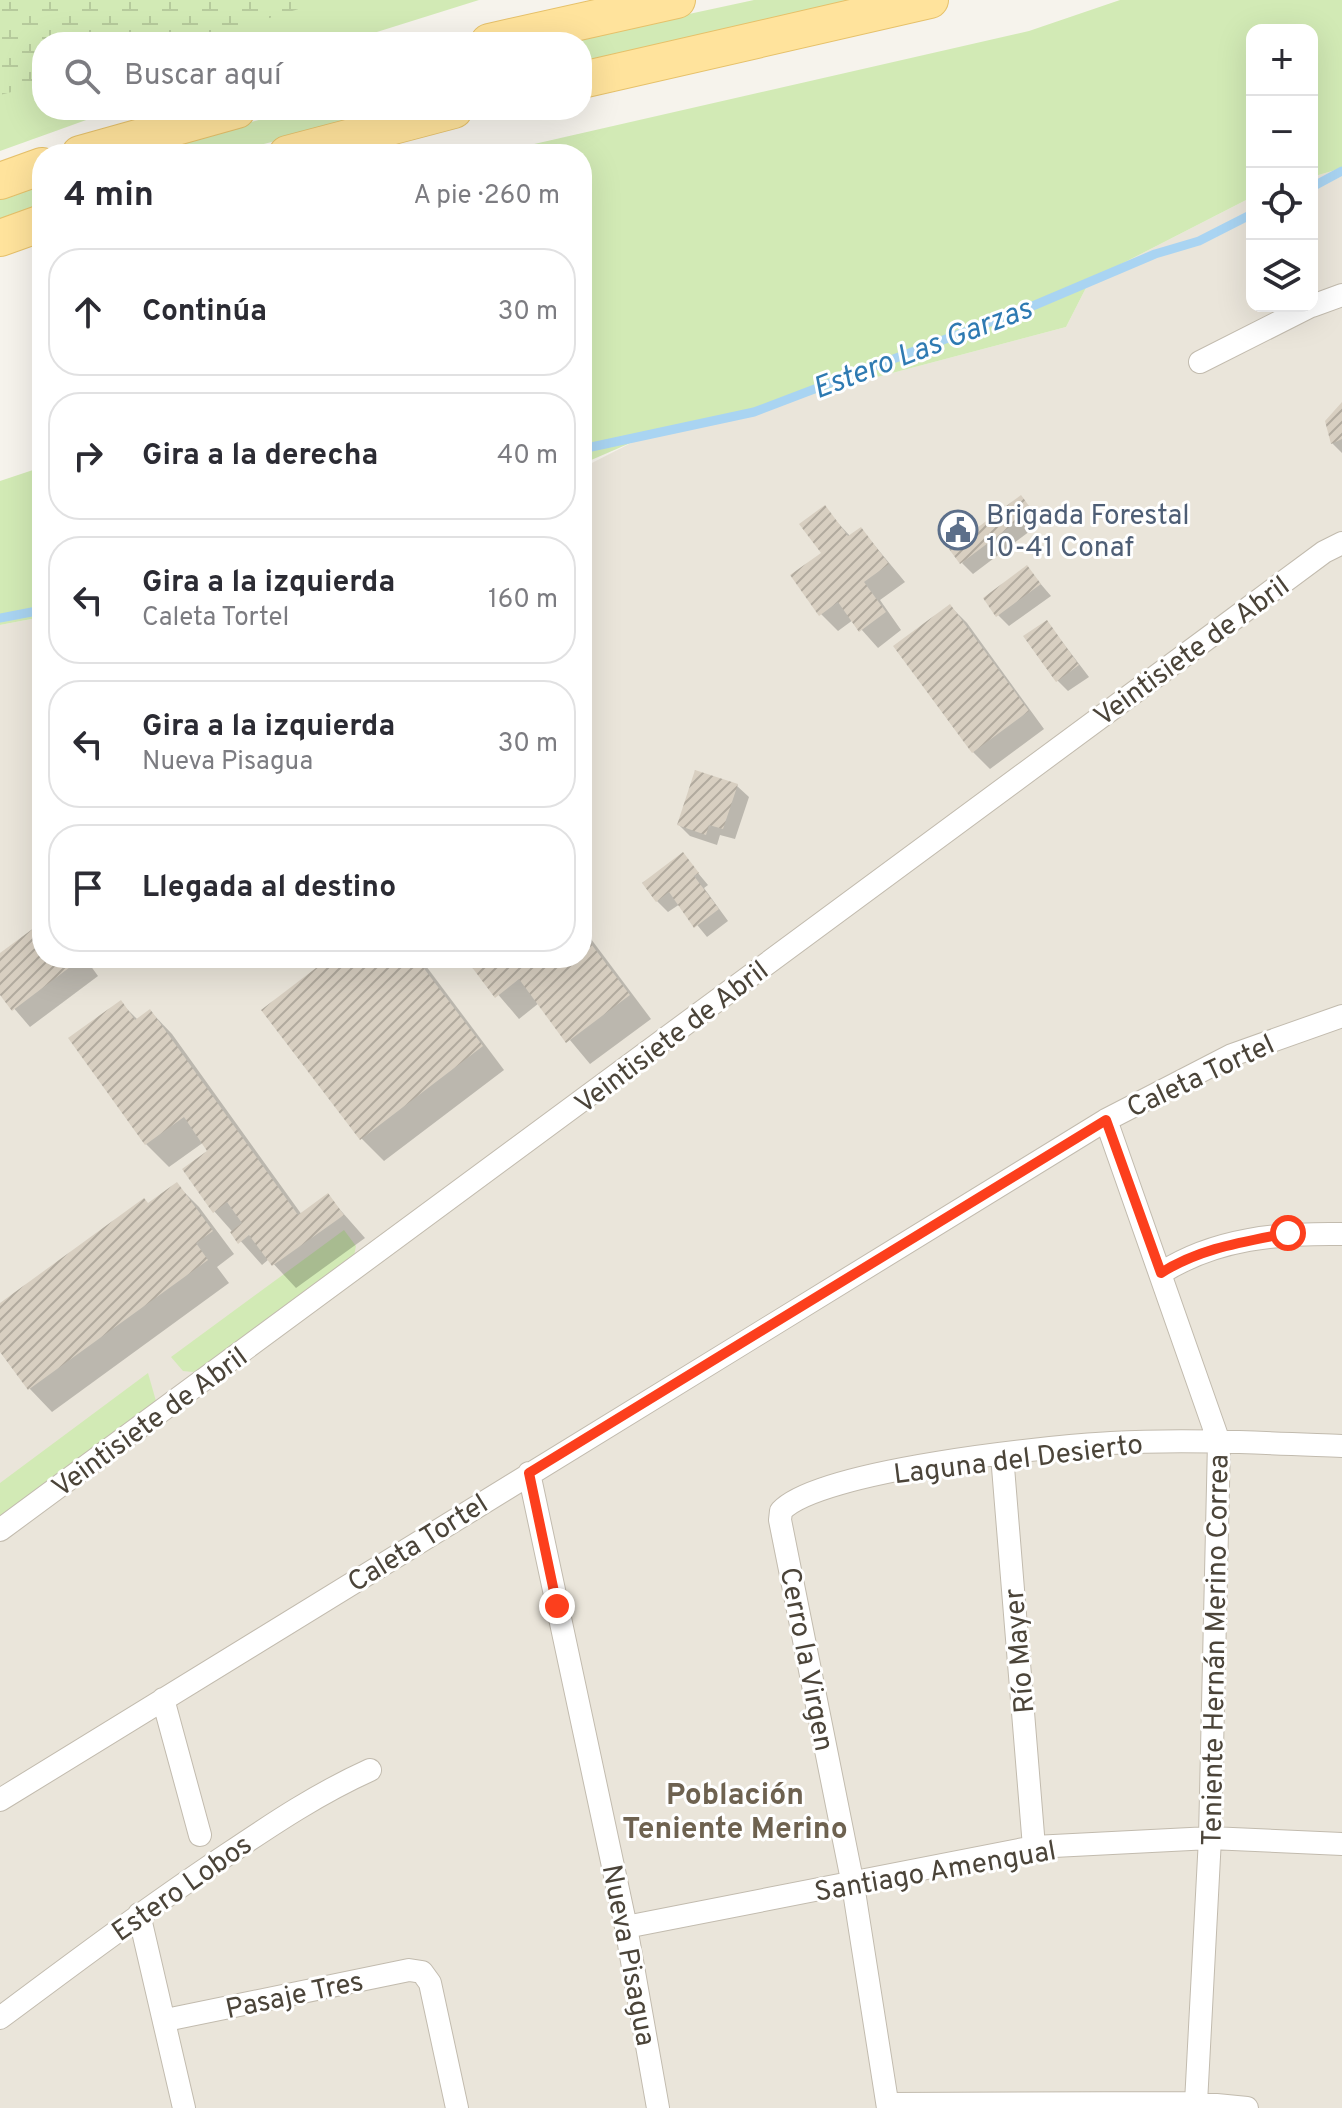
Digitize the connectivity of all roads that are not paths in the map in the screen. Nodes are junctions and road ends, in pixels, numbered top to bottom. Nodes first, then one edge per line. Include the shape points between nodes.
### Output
1 (677, 0) edge
2 (930, 0) edge
3 (534, 32) edge
4 (592, 78) edge
5 (201, 120) edge
6 (416, 120) edge
7 (116, 144) edge
8 (325, 144) edge
9 (32, 170) edge
10 (0, 181) edge
11 (32, 227) edge
12 (0, 238) edge
13 (1342, 295) edge
14 (1318, 304) edge
15 (1299, 312) edge
16 (1200, 362) dead end
17 (1342, 543) edge
18 (1342, 1016) edge
19 (1106, 1120) junction
20 (1342, 1234) edge
21 (1161, 1273) junction
22 (1219, 1442) junction
23 (1342, 1446) edge
24 (1002, 1455) junction
25 (529, 1473) junction
26 (795, 1501) joint
27 (0, 1530) edge
28 (163, 1699) junction
29 (370, 1770) dead end
30 (0, 1800) edge
31 (200, 1835) dead end
32 (1210, 1838) junction
33 (1342, 1844) edge
34 (1034, 1847) junction
35 (853, 1885) junction
36 (139, 1914) junction
37 (626, 1927) junction
38 (0, 2018) edge
39 (166, 2020) junction
40 (1196, 2103) junction
41 (888, 2106) edge
42 (184, 2108) edge
43 (457, 2108) edge
44 (658, 2108) edge
45 (1247, 2108) edge

1 - 3 main road
2 - 4 main road
5 - 7 main road
6 - 8 main road
9 - 10 main road
11 - 12 main road
13 - 14 street
15 - 16 street
17 - 27 street, Veintisiete de Abril
18 - 19 street, Caleta Tortel via 1232,1055
19 - 21 street, Teniente Hernán Merino Correa
19 - 25 street, Caleta Tortel
20 - 21 street via 1288,1233 1222,1245 1184,1258
21 - 22 street, Teniente Hernán Merino Correa
22 - 23 street, Laguna del Desierto
22 - 24 street, Laguna del Desierto via 1110,1443
22 - 32 street, Teniente Hernán Merino Correa
24 - 26 street, Laguna del Desierto via 861,1478
24 - 34 street, Río Mayer
25 - 28 street, Caleta Tortel
25 - 37 street, Nueva Pisagua
26 - 35 street, Cerro la Virgen via 781,1511 780,1520
28 - 30 street, Caleta Tortel
28 - 31 street
29 - 36 street, Estero Lobos via 292,1812
32 - 33 street, Santiago Amengual
32 - 34 street, Santiago Amengual
32 - 40 street, Teniente Hernán Merino Correa
34 - 35 street, Santiago Amengual
35 - 37 street, Santiago Amengual
35 - 41 street, Cerro la Virgen
36 - 38 street, Estero Lobos
36 - 39 street
37 - 44 street, Nueva Pisagua
39 - 42 street
39 - 43 street, Pasaje Tres via 409,1970 422,1972 430,1983
40 - 41 street
40 - 45 street

